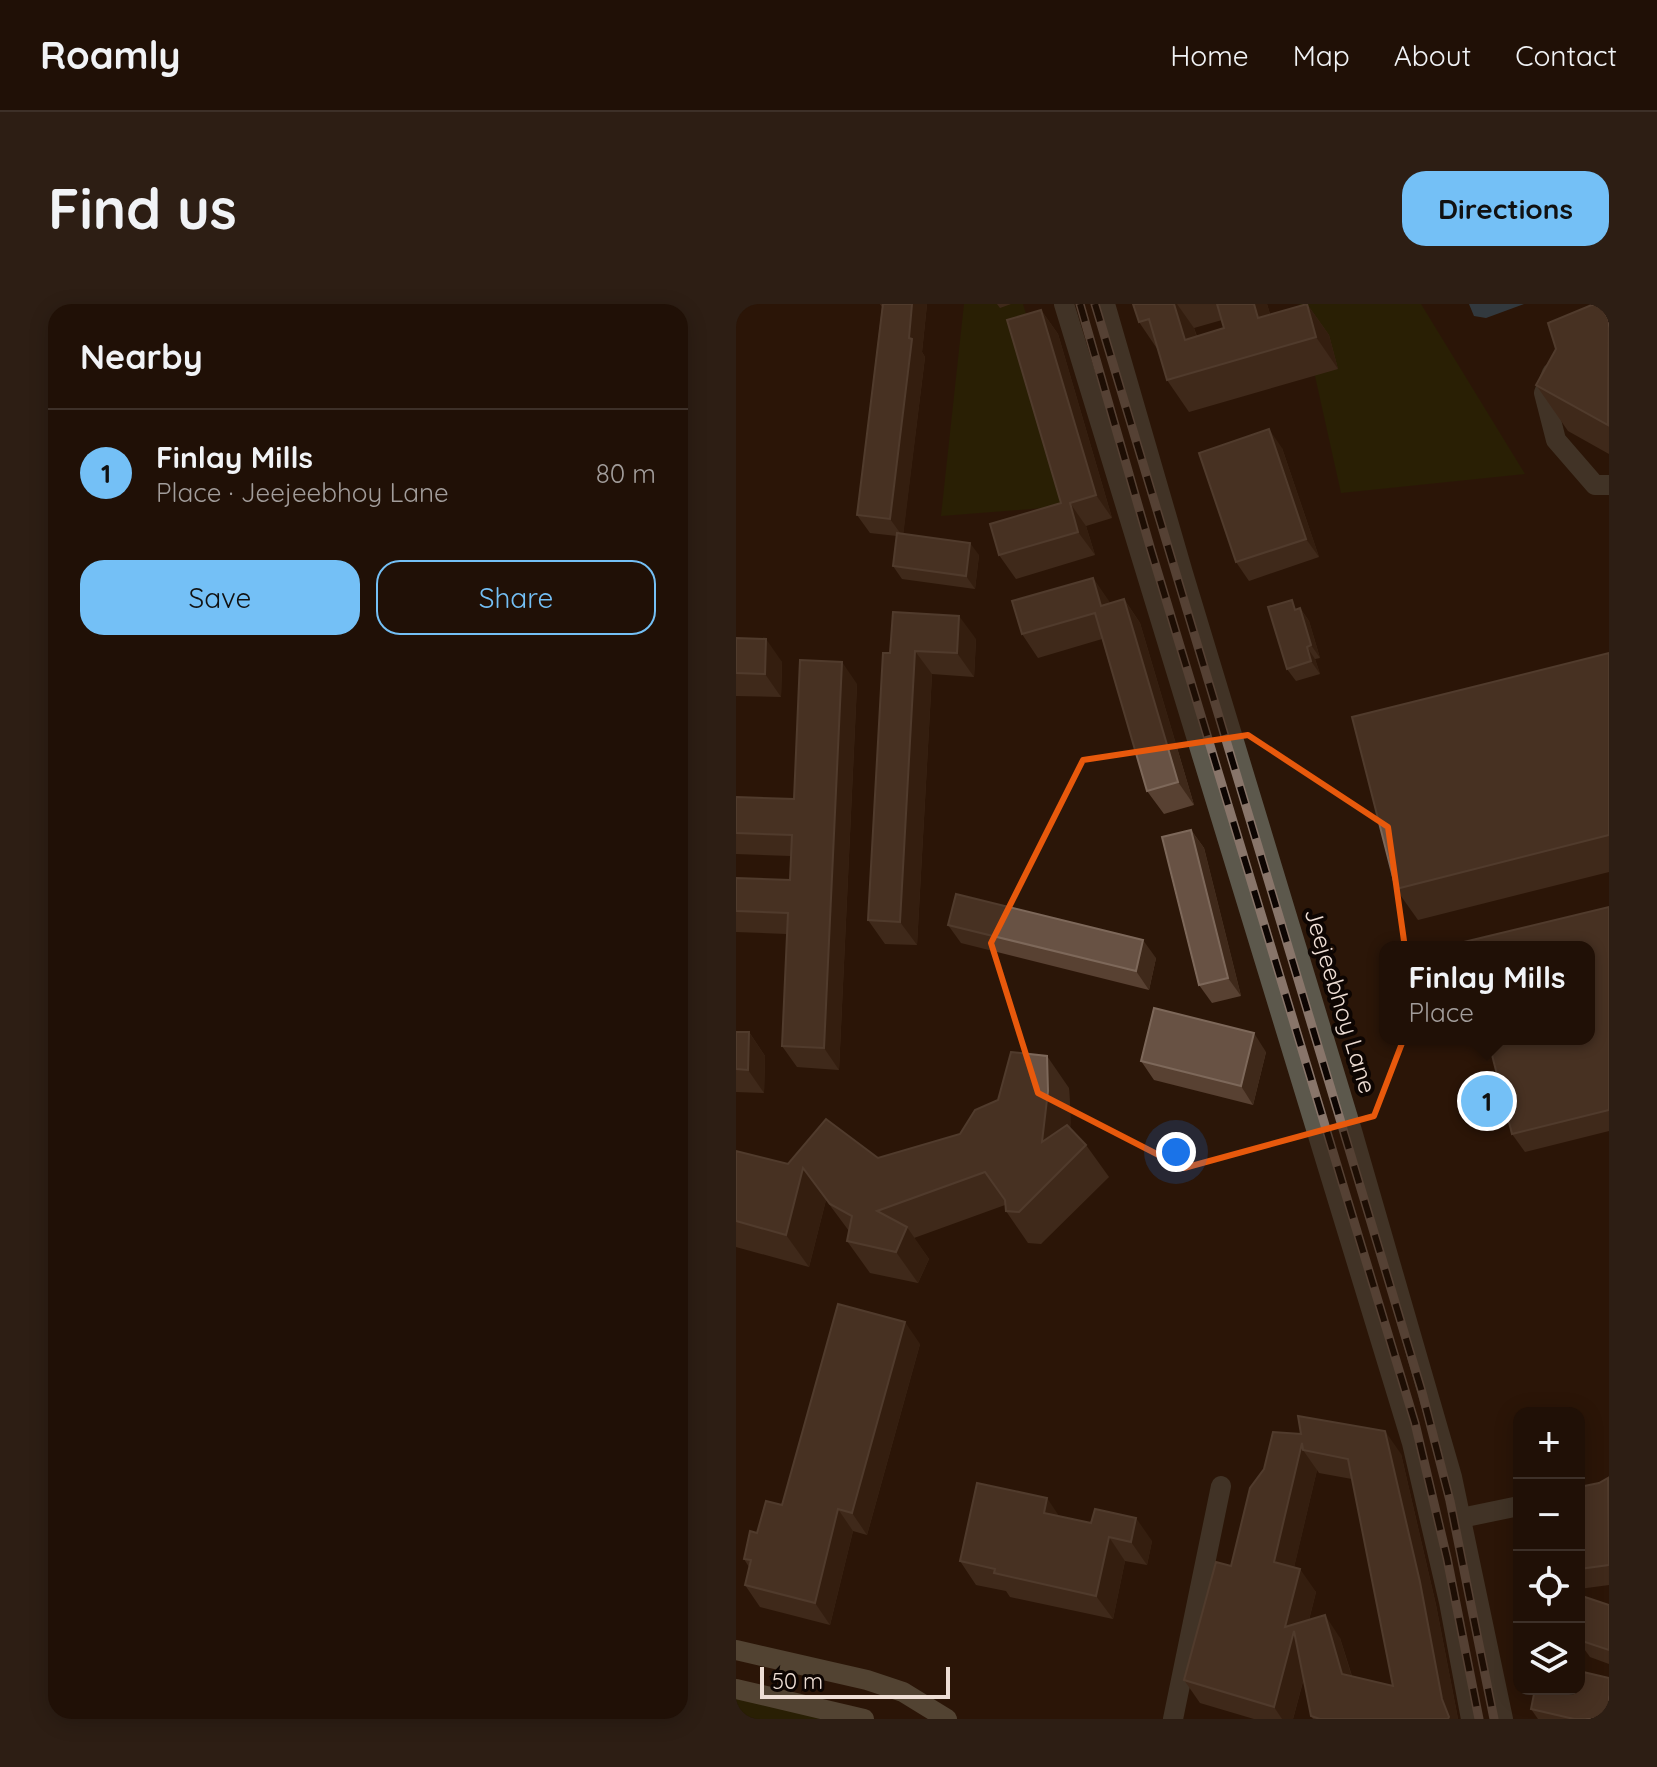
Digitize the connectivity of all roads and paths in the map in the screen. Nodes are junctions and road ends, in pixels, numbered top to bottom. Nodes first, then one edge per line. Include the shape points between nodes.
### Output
1 (1064, 304) edge
2 (1105, 304) edge
3 (1560, 353) edge
4 (1609, 485) edge
5 (1287, 915) junction
6 (1253, 925) junction
7 (1221, 1486) dead end
8 (1513, 1507) edge
9 (1461, 1518) junction
10 (1470, 1565) junction
11 (1442, 1572) junction
12 (736, 1650) edge
13 (736, 1689) edge
14 (864, 1719) edge
15 (947, 1719) edge
16 (1173, 1719) edge
17 (1471, 1719) edge
18 (1503, 1719) edge

1 - 6 street
2 - 5 street, Jeejeebhoy Lane
3 - 4 street via 1544,393 1556,440 1595,485
5 - 6 street
5 - 9 street, Jeejeebhoy Lane
6 - 11 street via 1412,1443
7 - 16 street
8 - 9 street
9 - 10 street, Jeejeebhoy Lane
10 - 11 street
10 - 18 street, Jeejeebhoy Lane
11 - 17 street
12 - 15 main road via 879,1684
13 - 14 main road

